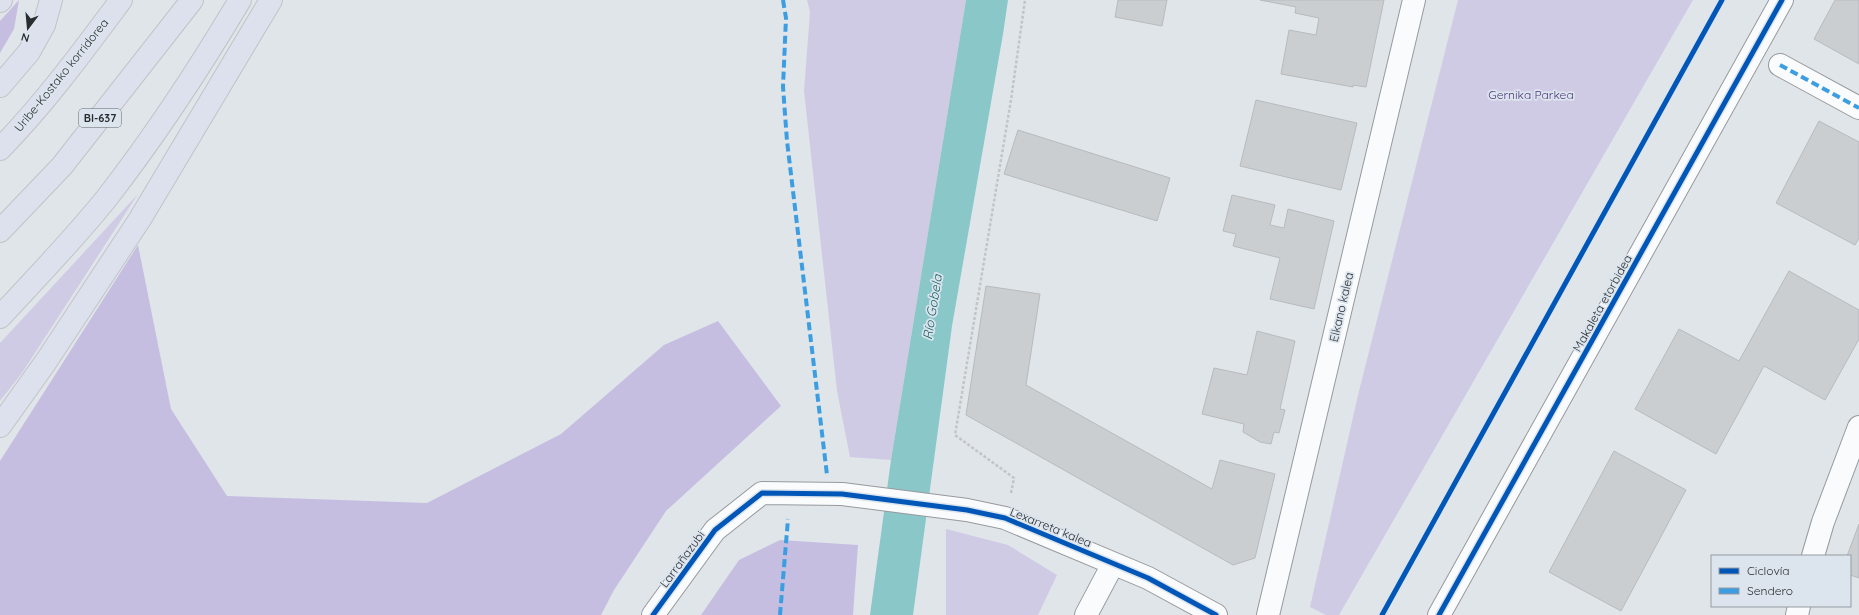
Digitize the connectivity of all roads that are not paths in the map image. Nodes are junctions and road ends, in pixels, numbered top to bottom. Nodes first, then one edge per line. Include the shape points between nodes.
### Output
1 (51, 0) edge
2 (121, 0) edge
3 (192, 0) edge
4 (240, 0) edge
5 (271, 0) edge
6 (1414, 0) edge
7 (1782, 0) edge
8 (1780, 65) dead end
9 (0, 86) edge
10 (1859, 108) edge
11 (0, 149) edge
12 (0, 231) edge
13 (0, 317) edge
14 (0, 426) edge
15 (1859, 427) edge
16 (842, 494) joint
17 (1813, 555) edge
18 (1113, 564) junction
19 (653, 615) edge
20 (1086, 615) edge
21 (1216, 615) edge
22 (1268, 615) edge
23 (1439, 615) edge

1 - 9 highway via 44,25 29,52
2 - 11 highway, Uribe-Kostako korridorea via 78,58
3 - 12 highway, BI-637 via 62,166
4 - 13 highway via 170,111 106,199
5 - 14 highway via 140,219
6 - 22 street, Elkano kalea
7 - 23 street, Makaleta etorbidea
8 - 10 street
15 - 17 street
16 - 18 street, Lexarreta kalea via 967,510 1006,518
16 - 19 street, Larrañazubi via 762,493 715,530
18 - 20 street
18 - 21 street, Lexarreta kalea via 1158,584

